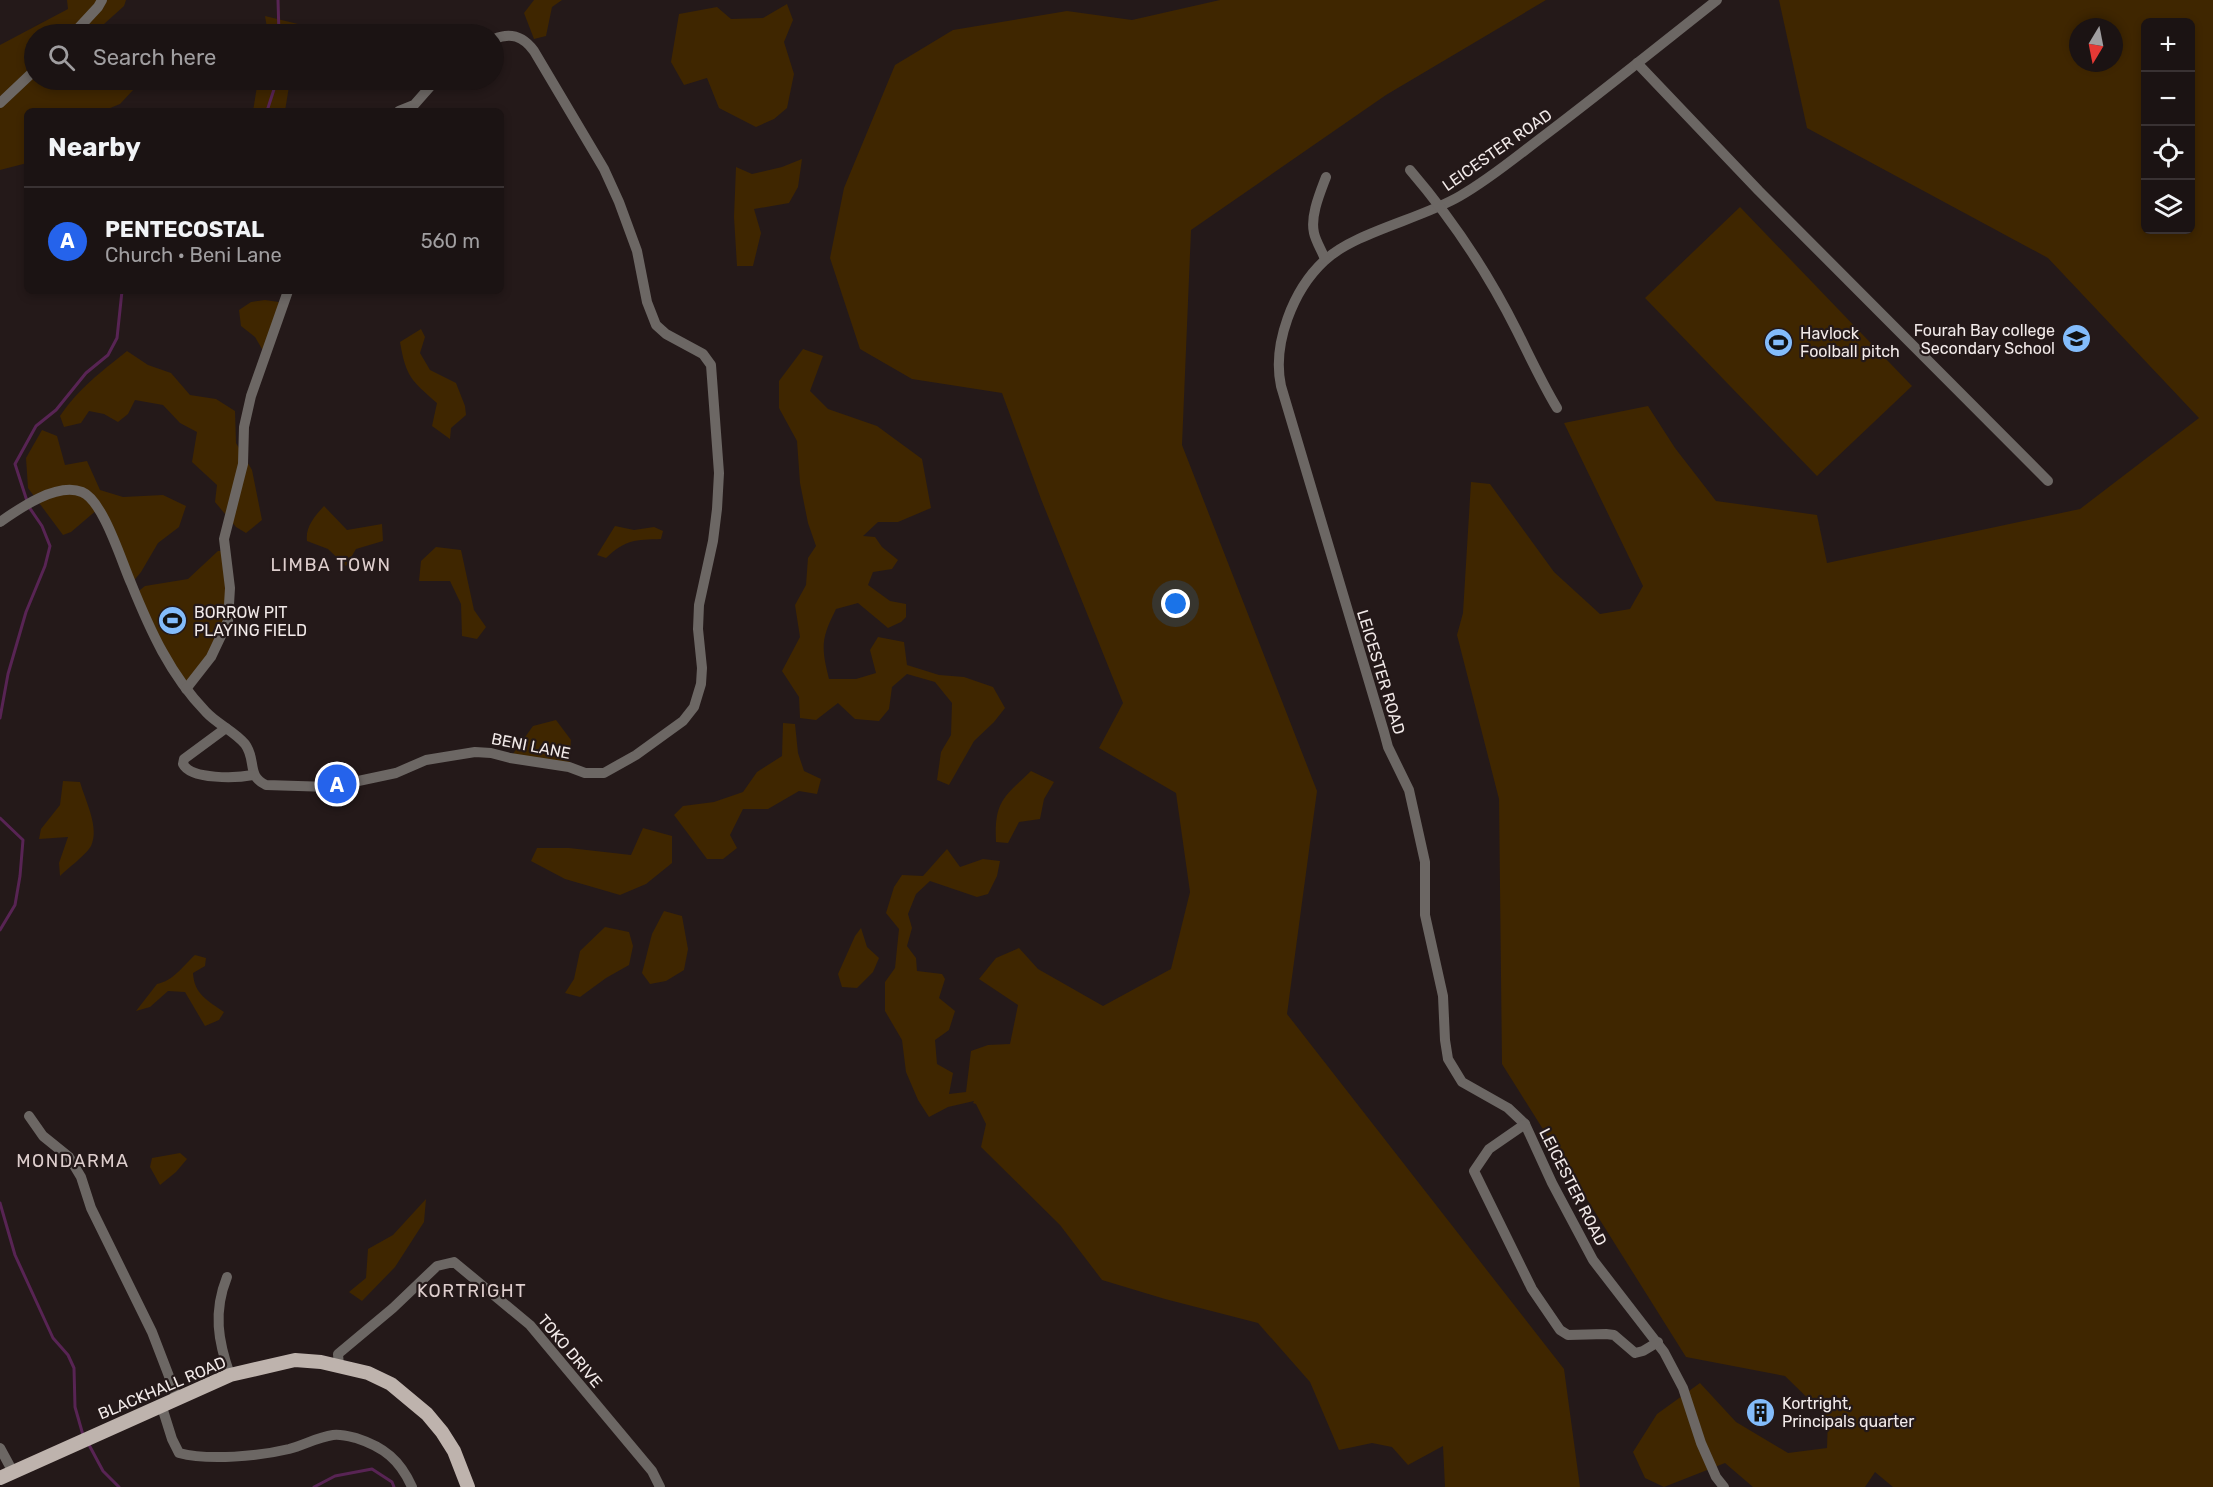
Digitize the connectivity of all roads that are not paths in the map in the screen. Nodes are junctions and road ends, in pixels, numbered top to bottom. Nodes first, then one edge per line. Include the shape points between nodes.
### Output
1 (102, 0) edge
2 (1717, 0) edge
3 (82, 24) edge
4 (504, 35) edge
5 (1637, 63) junction
6 (24, 80) edge
7 (427, 90) edge
8 (0, 102) edge
9 (406, 108) edge
10 (1410, 170) dead end
11 (1326, 177) dead end
12 (1442, 207) junction
13 (1326, 259) junction
14 (287, 294) edge
15 (1557, 408) dead end
16 (2048, 481) dead end
17 (0, 522) edge
18 (186, 689) junction
19 (226, 728) junction
20 (253, 775) junction
21 (29, 1116) dead end
22 (1524, 1124) junction
23 (228, 1277) dead end
24 (1658, 1342) junction
25 (339, 1366) junction
26 (230, 1375) junction
27 (177, 1397) junction
28 (161, 1404) junction
29 (0, 1448) edge
30 (13, 1472) junction
31 (0, 1478) edge
32 (412, 1487) edge
33 (468, 1487) edge
34 (660, 1487) edge
35 (1724, 1487) edge

1 - 3 street
2 - 5 street, LEICESTER ROAD
4 - 20 street, BENI LANE via 518,37 534,51 604,169 636,252 656,325 708,358 713,374 717,509 699,605 702,668 694,707 683,721 604,773 585,773 482,752 426,760 396,773 330,788 266,785
5 - 12 street, LEICESTER ROAD via 1510,162
5 - 16 street
6 - 8 street
7 - 9 street
10 - 12 street
11 - 13 street via 1313,225
12 - 13 street, LEICESTER ROAD via 1371,235
12 - 15 street via 1517,330
13 - 22 street, LEICESTER ROAD via 1307,282 1290,314 1279,360 1281,386 1384,732 1409,790 1425,862 1425,915 1443,996 1448,1059 1462,1082 1508,1108
14 - 18 street via 244,427 243,464 224,539 230,588 228,621 211,657
17 - 18 street via 20,507 60,490 85,492 105,520 154,640
18 - 19 street via 207,714
19 - 20 street via 244,743 253,758
19 - 20 street via 184,759 185,768 192,773 215,776
21 - 27 street via 43,1136 69,1157 81,1176 91,1208 152,1332
22 - 24 street, LEICESTER ROAD via 1593,1260
22 - 24 street via 1489,1149 1474,1171 1532,1289 1560,1330 1568,1335 1614,1335 1635,1353
23 - 26 street via 220,1302 219,1332
24 - 35 street, LEICESTER ROAD via 1683,1388 1701,1443
25 - 26 main road, BLACKHALL ROAD via 295,1360
25 - 33 main road, BLACKHALL ROAD via 391,1384 427,1414 454,1451
25 - 34 street, TOKO DRIVE via 338,1354 437,1266 454,1262 530,1325 652,1471
26 - 27 main road, BLACKHALL ROAD
27 - 28 main road, BLACKHALL ROAD
28 - 30 main road, BLACKHALL ROAD
28 - 32 street via 179,1453 225,1456 270,1452 341,1434 385,1451 401,1465
29 - 30 street
30 - 31 main road, BLACKHALL ROAD

